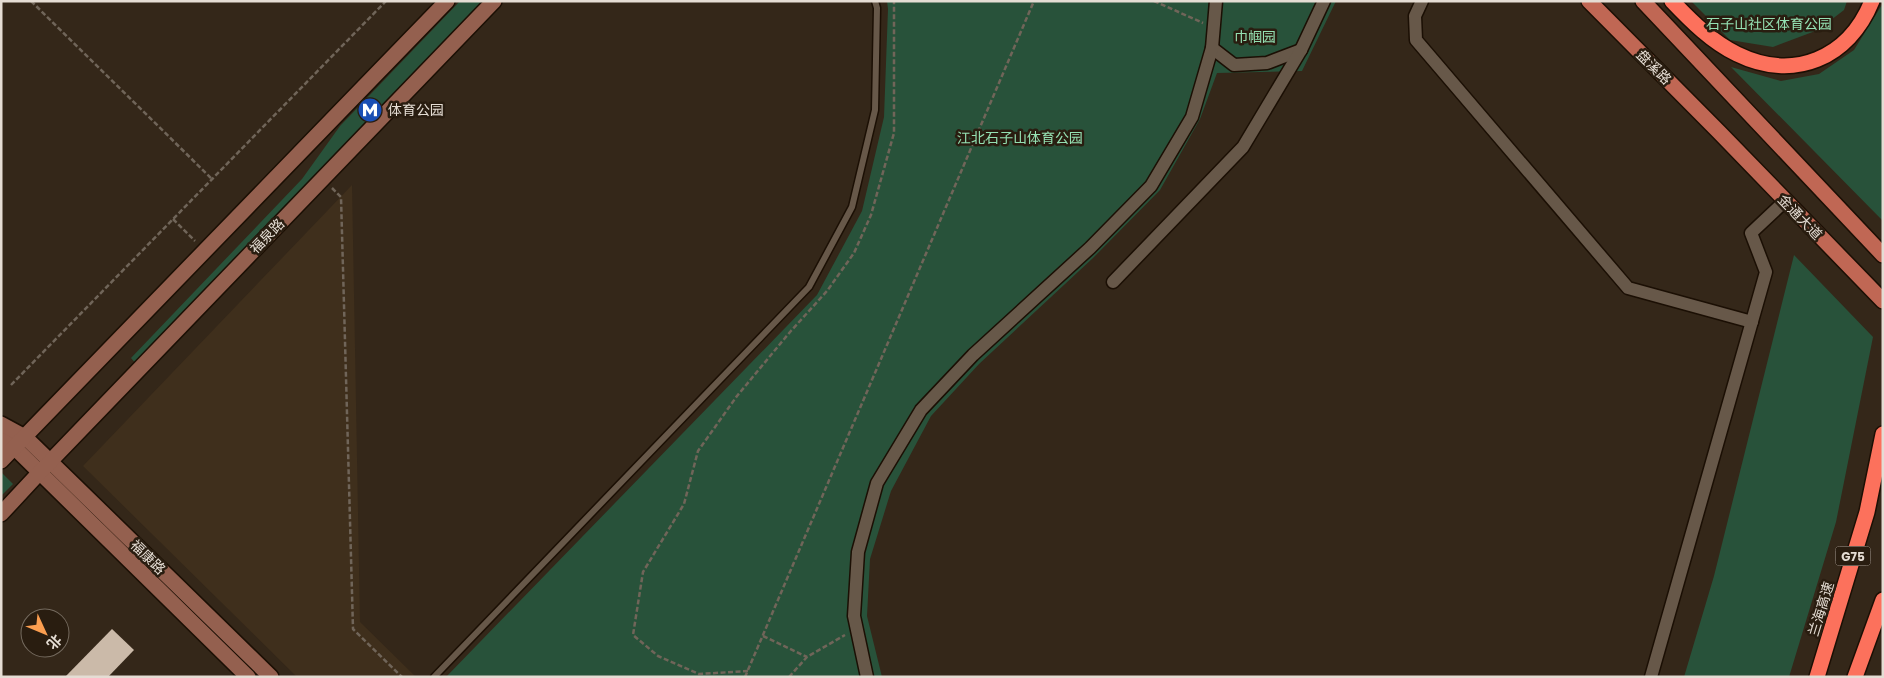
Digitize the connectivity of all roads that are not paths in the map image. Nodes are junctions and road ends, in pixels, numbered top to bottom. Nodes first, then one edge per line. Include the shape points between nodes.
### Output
1 (447, 1) edge
2 (494, 1) edge
3 (875, 1) edge
4 (1216, 1) edge
5 (1324, 1) edge
6 (1422, 1) edge
7 (1589, 1) edge
8 (1643, 1) edge
9 (1672, 1) edge
10 (1872, 1) edge
11 (1212, 48) junction
12 (1301, 50) junction
13 (1719, 132) joint
14 (1784, 201) junction
15 (1883, 255) edge
16 (1113, 282) dead end
17 (1883, 301) edge
18 (1752, 322) junction
19 (1, 424) edge
20 (1883, 434) edge
21 (1, 440) edge
22 (20, 442) junction
23 (1, 461) edge
24 (45, 466) junction
25 (1, 514) edge
26 (1883, 600) edge
27 (248, 677) edge
28 (271, 677) edge
29 (434, 677) edge
30 (867, 677) edge
31 (1651, 677) edge
32 (1817, 677) edge
33 (1856, 677) edge

1 - 22 main road
2 - 24 main road, 福泉路
3 - 29 lane via 875,110 852,207 809,287
4 - 11 street
5 - 12 street
6 - 18 street via 1415,16 1416,40 1628,288
7 - 13 main road, 盘溪路
8 - 15 main road
9 - 10 highway via 1714,40 1736,54 1755,62 1792,65 1810,63 1844,44 1866,15
11 - 12 street via 1234,65 1267,64
11 - 30 street via 1192,117 1151,186 1090,248 973,355 921,410 877,483 858,552 854,616
12 - 16 street via 1243,147
13 - 14 main road, 金通大道
14 - 17 main road, 金通大道
14 - 18 street via 1751,233 1766,272
18 - 31 street
19 - 22 main road
20 - 32 highway, 兰海高速 / G75 via 1867,512
21 - 22 main road
22 - 23 main road
22 - 24 main road, 福康路
24 - 25 main road, 福泉路
24 - 27 main road, 福康路
24 - 28 main road, 福康路
26 - 33 highway

